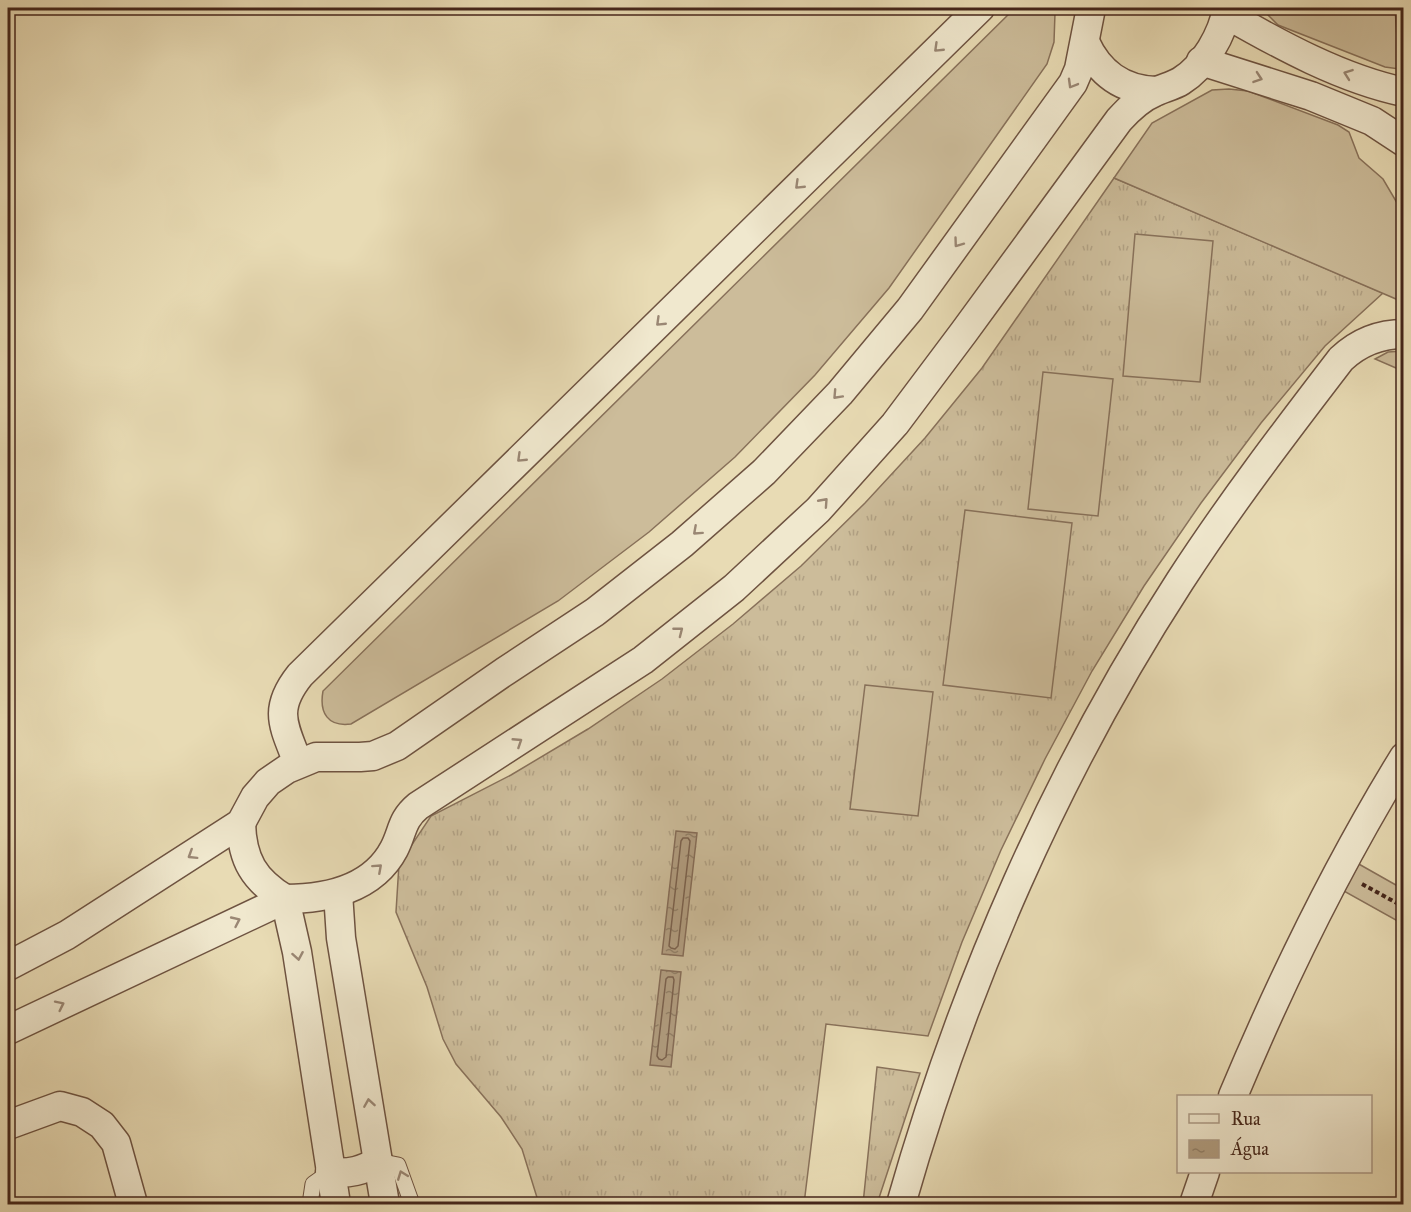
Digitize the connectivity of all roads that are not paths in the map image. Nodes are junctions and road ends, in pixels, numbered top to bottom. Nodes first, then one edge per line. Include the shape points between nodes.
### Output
1 (980, 8) edge
2 (1091, 8) edge
3 (1226, 11) edge
4 (1085, 42) junction
5 (1201, 61) junction
6 (1156, 91) junction
7 (1404, 92) edge
8 (1404, 142) edge
9 (1404, 334) edge
10 (1404, 757) edge
11 (298, 763) junction
12 (241, 823) junction
13 (338, 893) junction
14 (285, 899) junction
15 (8, 966) edge
16 (8, 1030) edge
17 (1233, 1095) edge
18 (8, 1125) edge
19 (378, 1161) junction
20 (330, 1172) junction
21 (1205, 1173) edge
22 (132, 1204) edge
23 (310, 1204) edge
24 (336, 1204) edge
25 (385, 1204) edge
26 (412, 1204) edge
27 (902, 1204) edge
28 (1194, 1204) edge

1 -> 11 street via 300,675 288,692 282,712
2 - 4 street
3 - 5 street via 1221,30
7 -> 3 street via 1327,66 1267,38
4 - 6 street via 1097,65 1117,82 1142,91
4 -> 11 street via 1073,83 910,309 840,393 764,472 682,544 595,612 397,746 373,756 316,757
5 - 6 street via 1181,80
5 -> 8 street via 1311,96 1372,121
13 -> 6 street via 377,872 393,850 407,816 418,806 643,660 734,588 818,510 895,424 1119,120
9 - 27 street via 1370,339 1341,359 1257,469 1185,573 1108,701 1045,823 989,949 921,1134
10 - 17 street via 1316,911
11 - 12 street via 268,782
12 - 14 street via 242,842 256,876
12 -> 15 street via 67,935
13 - 14 street
19 -> 13 street via 341,938
16 -> 14 street
14 -> 20 street via 297,952
18 - 22 street via 60,1106 82,1112 102,1125 116,1143
19 - 20 street via 360,1171
19 - 25 street
26 -> 19 lane via 398,1165
20 - 23 lane via 313,1184
20 - 24 street
21 - 28 street

